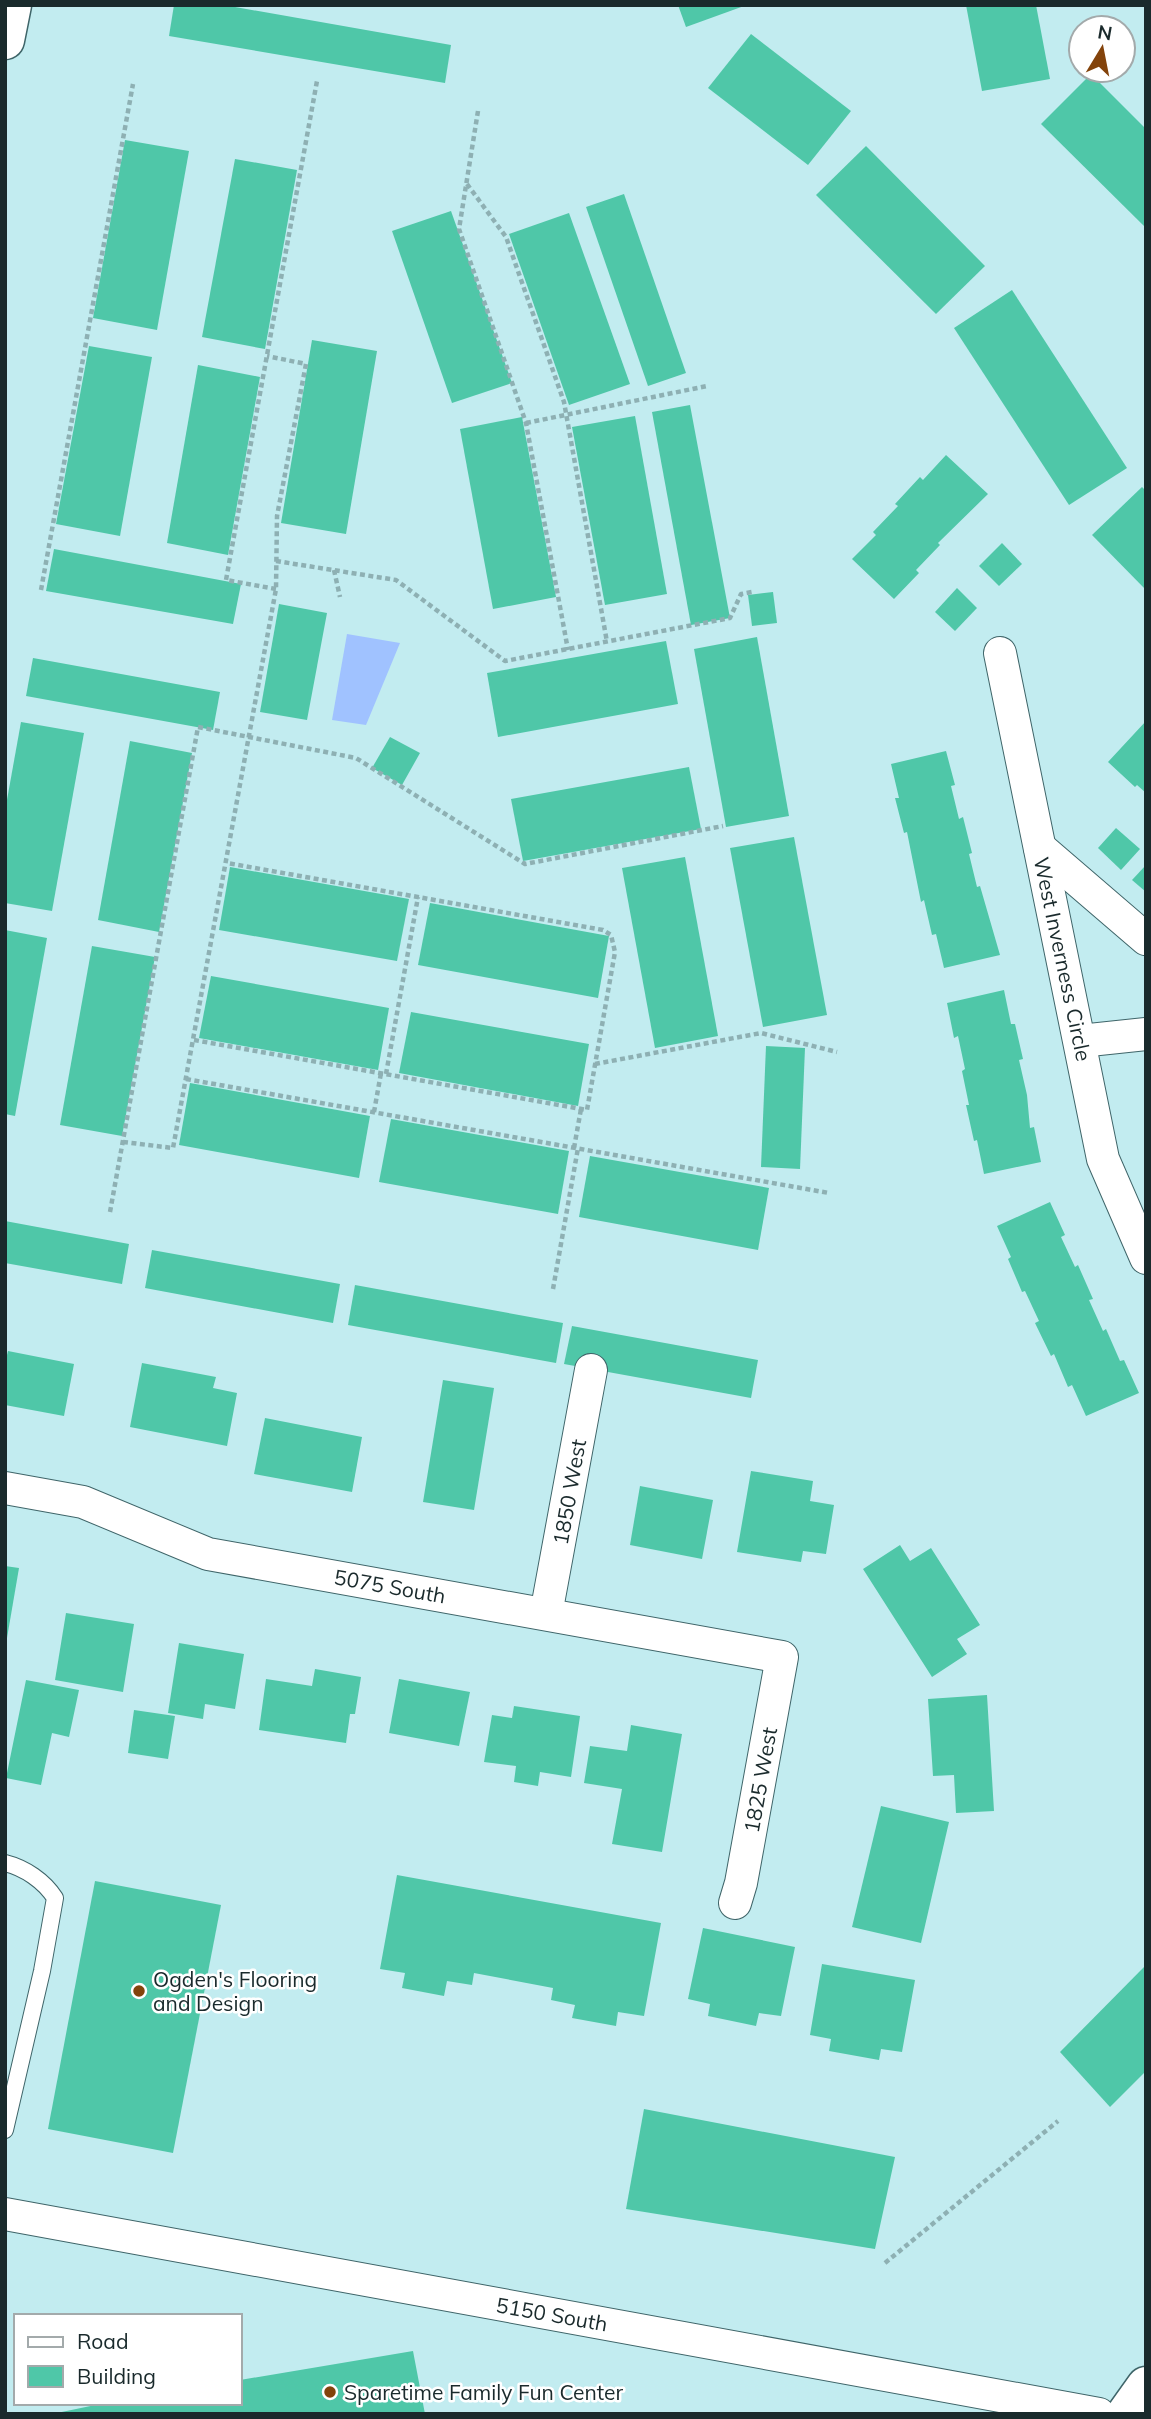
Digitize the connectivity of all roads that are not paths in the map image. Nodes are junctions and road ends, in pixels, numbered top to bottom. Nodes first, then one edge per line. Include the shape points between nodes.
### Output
1 (12, 5) edge
2 (5, 40) edge
3 (1000, 653) dead end
4 (1040, 848) junction
5 (1146, 939) edge
6 (1146, 1034) edge
7 (1080, 1041) junction
8 (1146, 1258) edge
9 (591, 1370) dead end
10 (5, 1488) edge
11 (547, 1615) junction
12 (782, 1657) joint
13 (5, 1863) edge
14 (735, 1903) dead end
15 (6, 2121) edge
16 (5, 2214) edge
17 (1146, 2386) edge
18 (1099, 2414) edge
19 (1126, 2414) edge

1 - 2 main road
3 - 4 street, West Inverness Circle
4 - 5 street
4 - 7 street, West Inverness Circle
6 - 7 street
7 - 8 street, West Inverness Circle via 1103,1159
9 - 11 street, 1850 West
10 - 11 street, 5075 South via 83,1502 208,1553
11 - 12 street, 5075 South
12 - 14 street, 1825 West
13 - 15 lane via 35,1878 55,1898
16 - 18 street, 5150 South
17 - 19 main road

